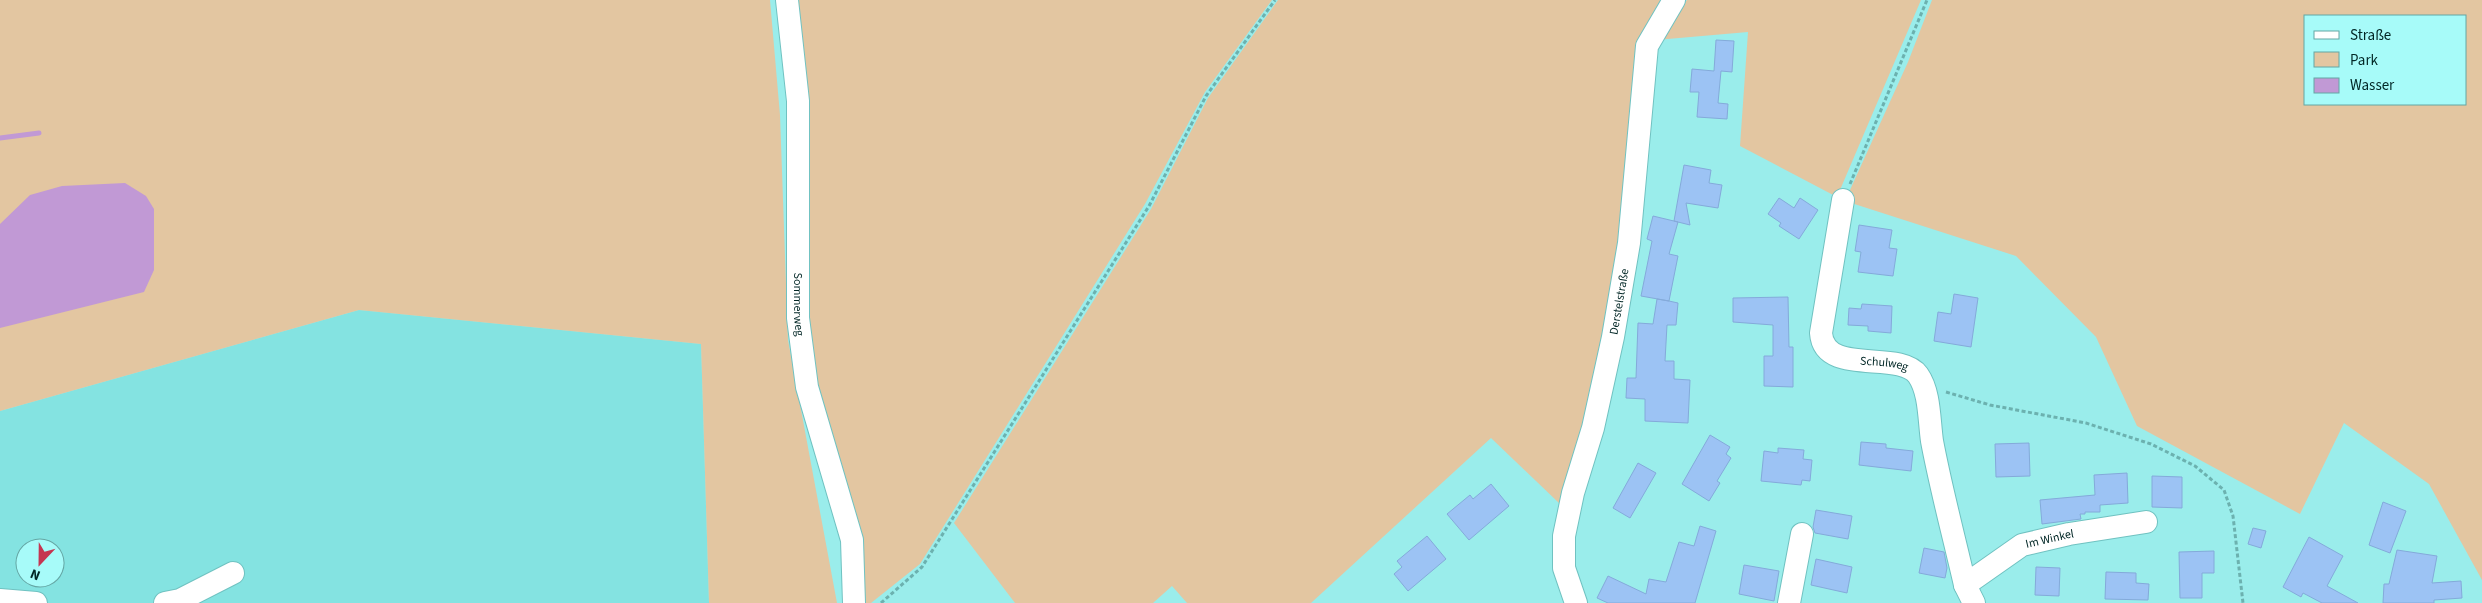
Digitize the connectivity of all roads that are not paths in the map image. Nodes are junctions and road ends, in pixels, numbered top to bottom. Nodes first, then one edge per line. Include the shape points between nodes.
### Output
1 (787, 0) edge
2 (1674, 0) edge
3 (1843, 200) road end
4 (2146, 522) dead end
5 (1802, 534) dead end
6 (232, 572) dead end
7 (1969, 594) edge
8 (0, 600) edge
9 (36, 603) edge
10 (165, 603) edge
11 (854, 603) edge
12 (1576, 603) edge
13 (1790, 603) edge

1 - 11 street, Sommerweg via 798,101 798,318 807,387 852,540
2 - 12 street, Derstelstraße via 1647,46 1629,243 1593,428 1564,536 1564,568
3 - 7 street, Schulweg via 1822,341 1830,351 1843,358 1912,368 1924,385 1932,441
4 - 7 street, Im Winkel via 2022,545
5 - 13 street
6 - 10 street via 180,600
8 - 9 street

